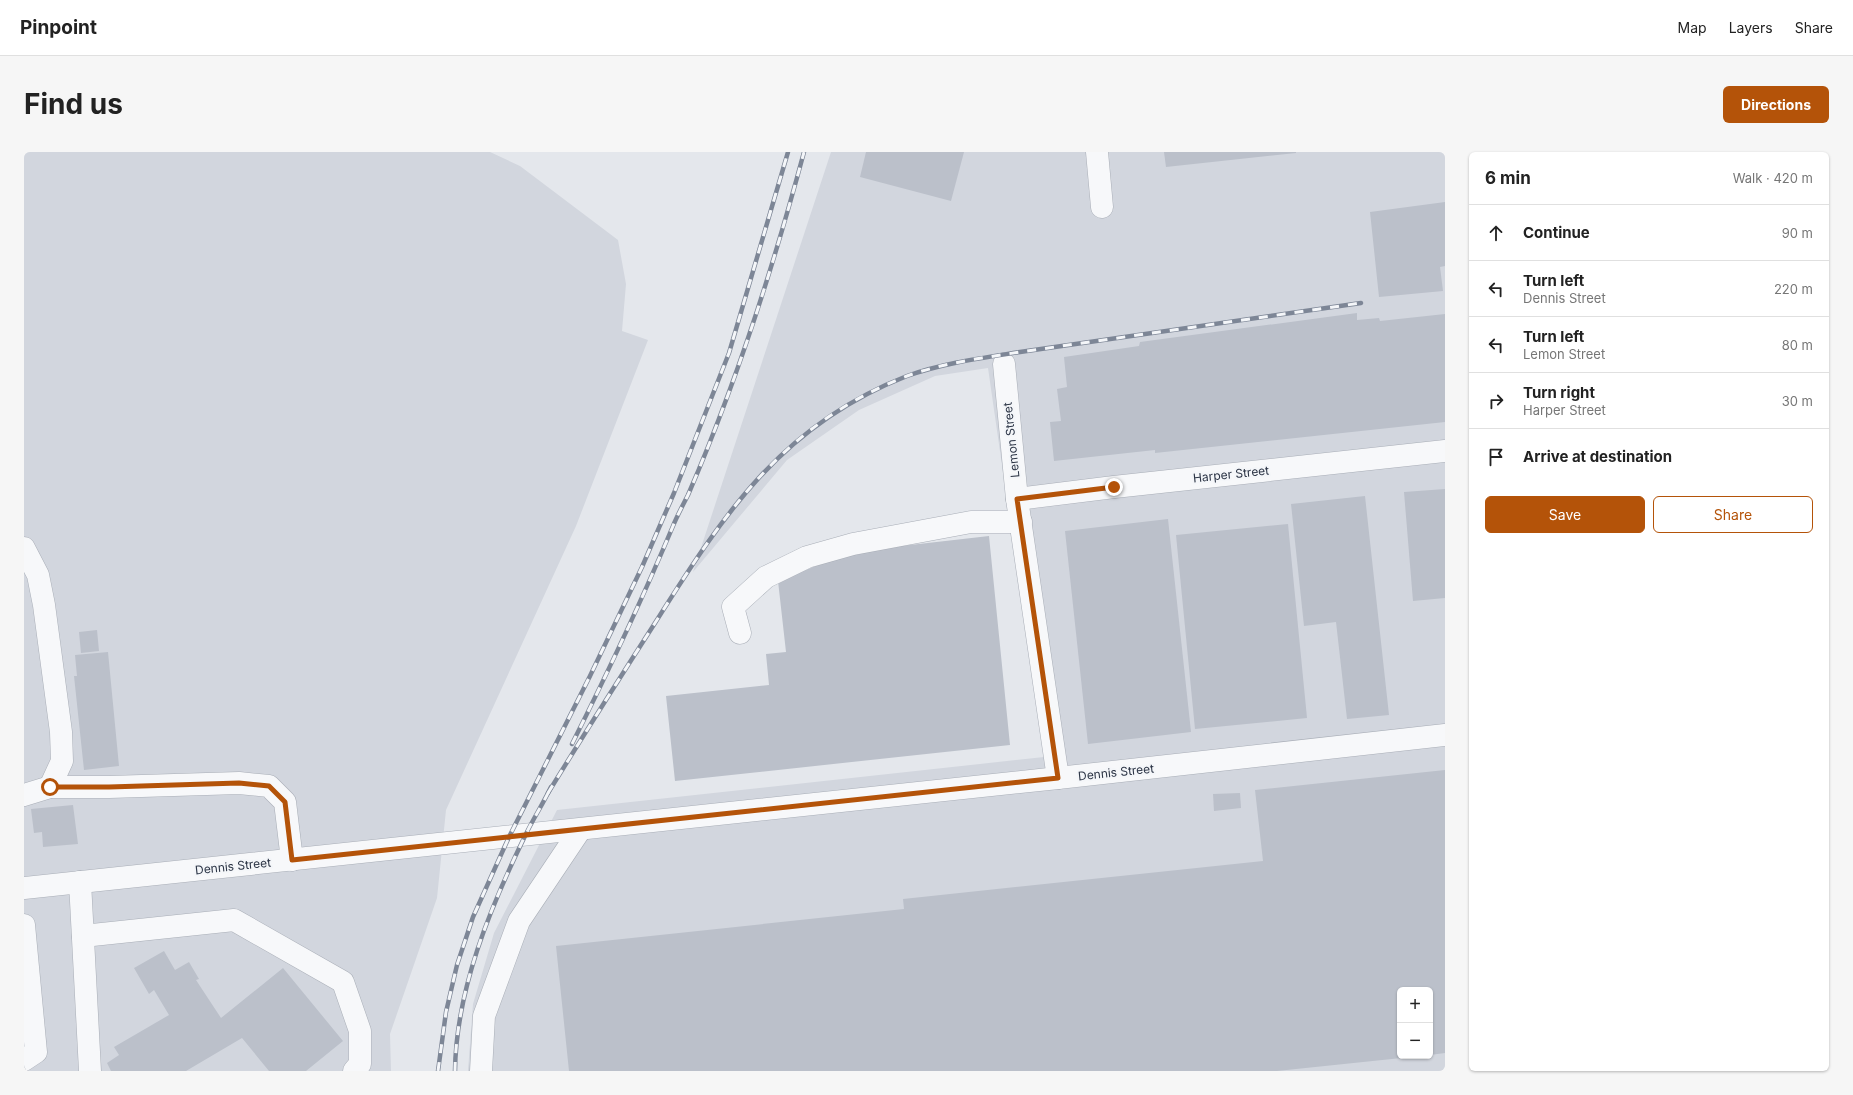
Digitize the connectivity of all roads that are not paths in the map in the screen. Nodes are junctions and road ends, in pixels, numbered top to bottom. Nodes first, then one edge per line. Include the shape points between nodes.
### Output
1 (1097, 152) edge
2 (1102, 207) dead end
3 (1004, 364) dead end
4 (1445, 451) edge
5 (1017, 499) junction
6 (1021, 522) junction
7 (24, 548) edge
8 (740, 633) dead end
9 (1445, 735) edge
10 (1058, 778) junction
11 (50, 787) junction
12 (24, 795) edge
13 (580, 830) junction
14 (292, 860) junction
15 (80, 882) junction
16 (24, 888) edge
17 (24, 925) edge
18 (83, 936) junction
19 (24, 1060) edge
20 (90, 1071) edge
21 (354, 1071) edge
22 (481, 1071) edge

1 - 2 street
3 - 5 street, Lemon Street
4 - 5 street, Harper Street
5 - 6 street, Lemon Street
6 - 8 street via 971,522 853,544 807,557 766,577 734,606
6 - 10 street, Lemon Street
7 - 11 street via 38,575 61,732 62,761
9 - 10 street, Dennis Street
10 - 13 street, Dennis Street
11 - 12 street
11 - 14 street via 239,783 269,786 285,802
13 - 14 street, Dennis Street
13 - 22 street via 519,921 484,1016
14 - 15 street, Dennis Street
15 - 16 street, Dennis Street
15 - 18 street
17 - 19 street via 36,1052
18 - 20 street
18 - 21 street via 234,920 343,982 360,1031 360,1064

